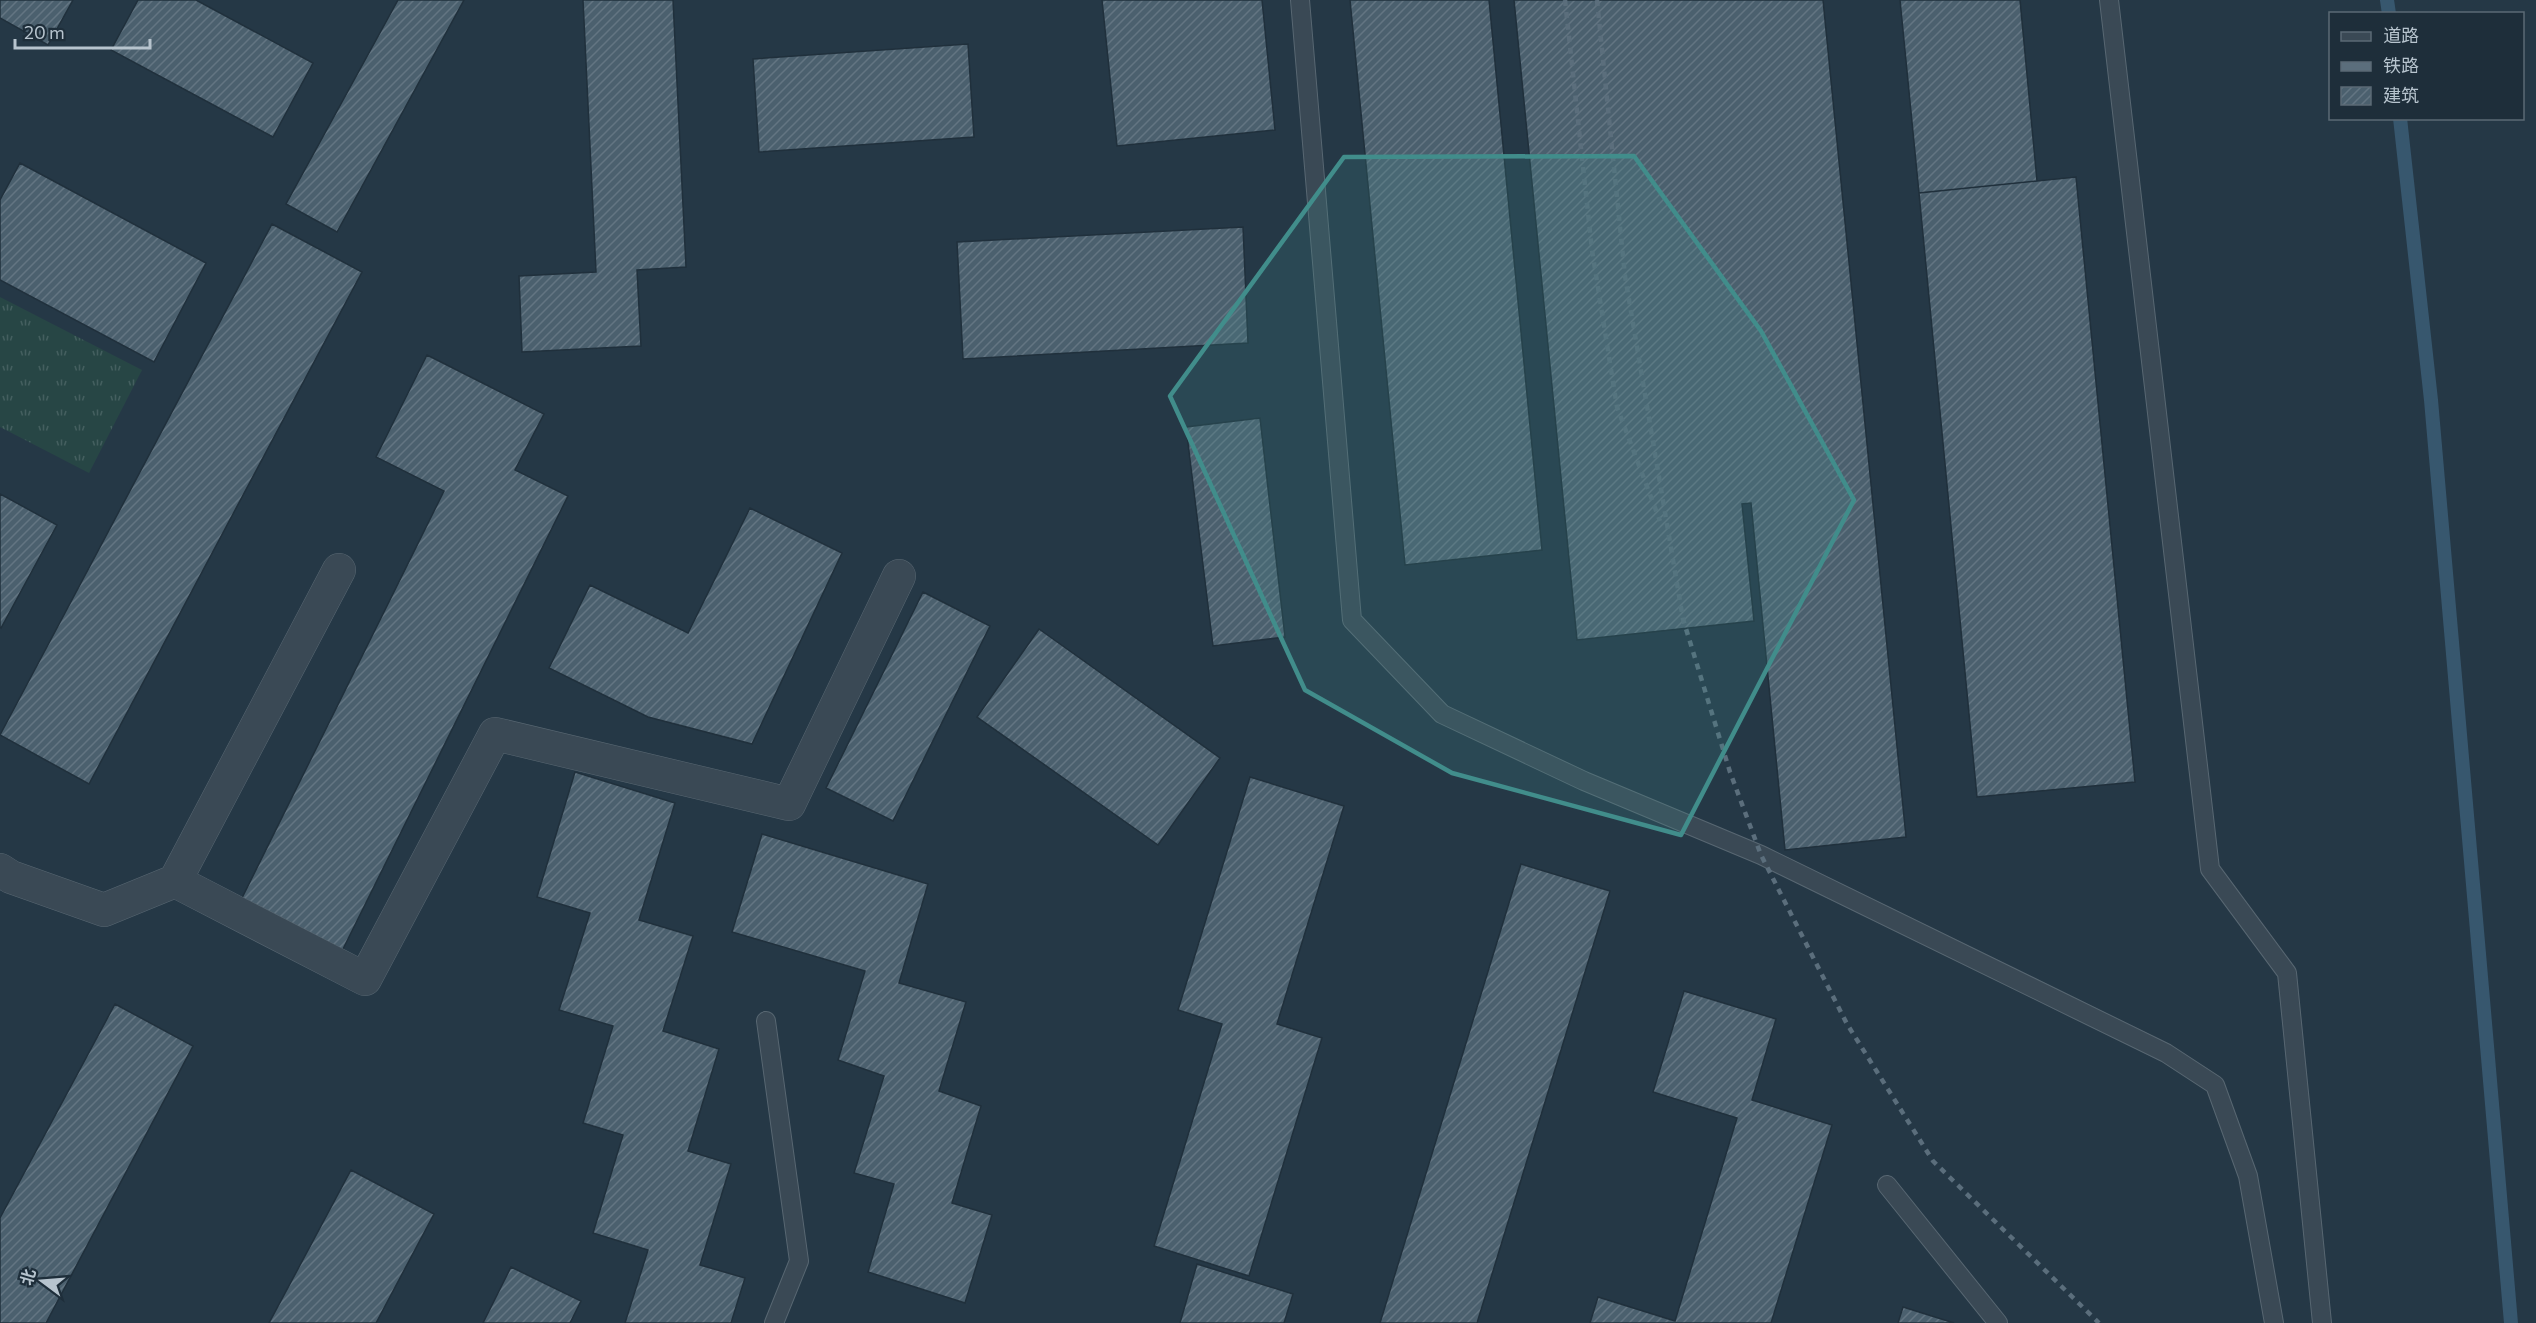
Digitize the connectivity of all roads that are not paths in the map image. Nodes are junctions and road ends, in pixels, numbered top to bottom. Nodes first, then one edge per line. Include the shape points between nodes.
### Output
1 (1300, 0) edge
2 (2109, 0) edge
3 (339, 570) dead end
4 (899, 576) dead end
5 (0, 870) edge
6 (175, 881) junction
7 (766, 1021) dead end
8 (1887, 1185) dead end
9 (774, 1323) edge
10 (1998, 1323) edge
11 (2274, 1323) edge
12 (2322, 1323) edge

1 - 11 lane via 1352,620 1442,714 1584,781 1761,855 2166,1053 2215,1085 2248,1176
2 - 12 lane via 2210,869 2287,974
3 - 6 street
4 - 6 street via 789,804 495,734 365,979
5 - 6 street via 104,910
7 - 9 lane via 799,1261
8 - 10 lane

